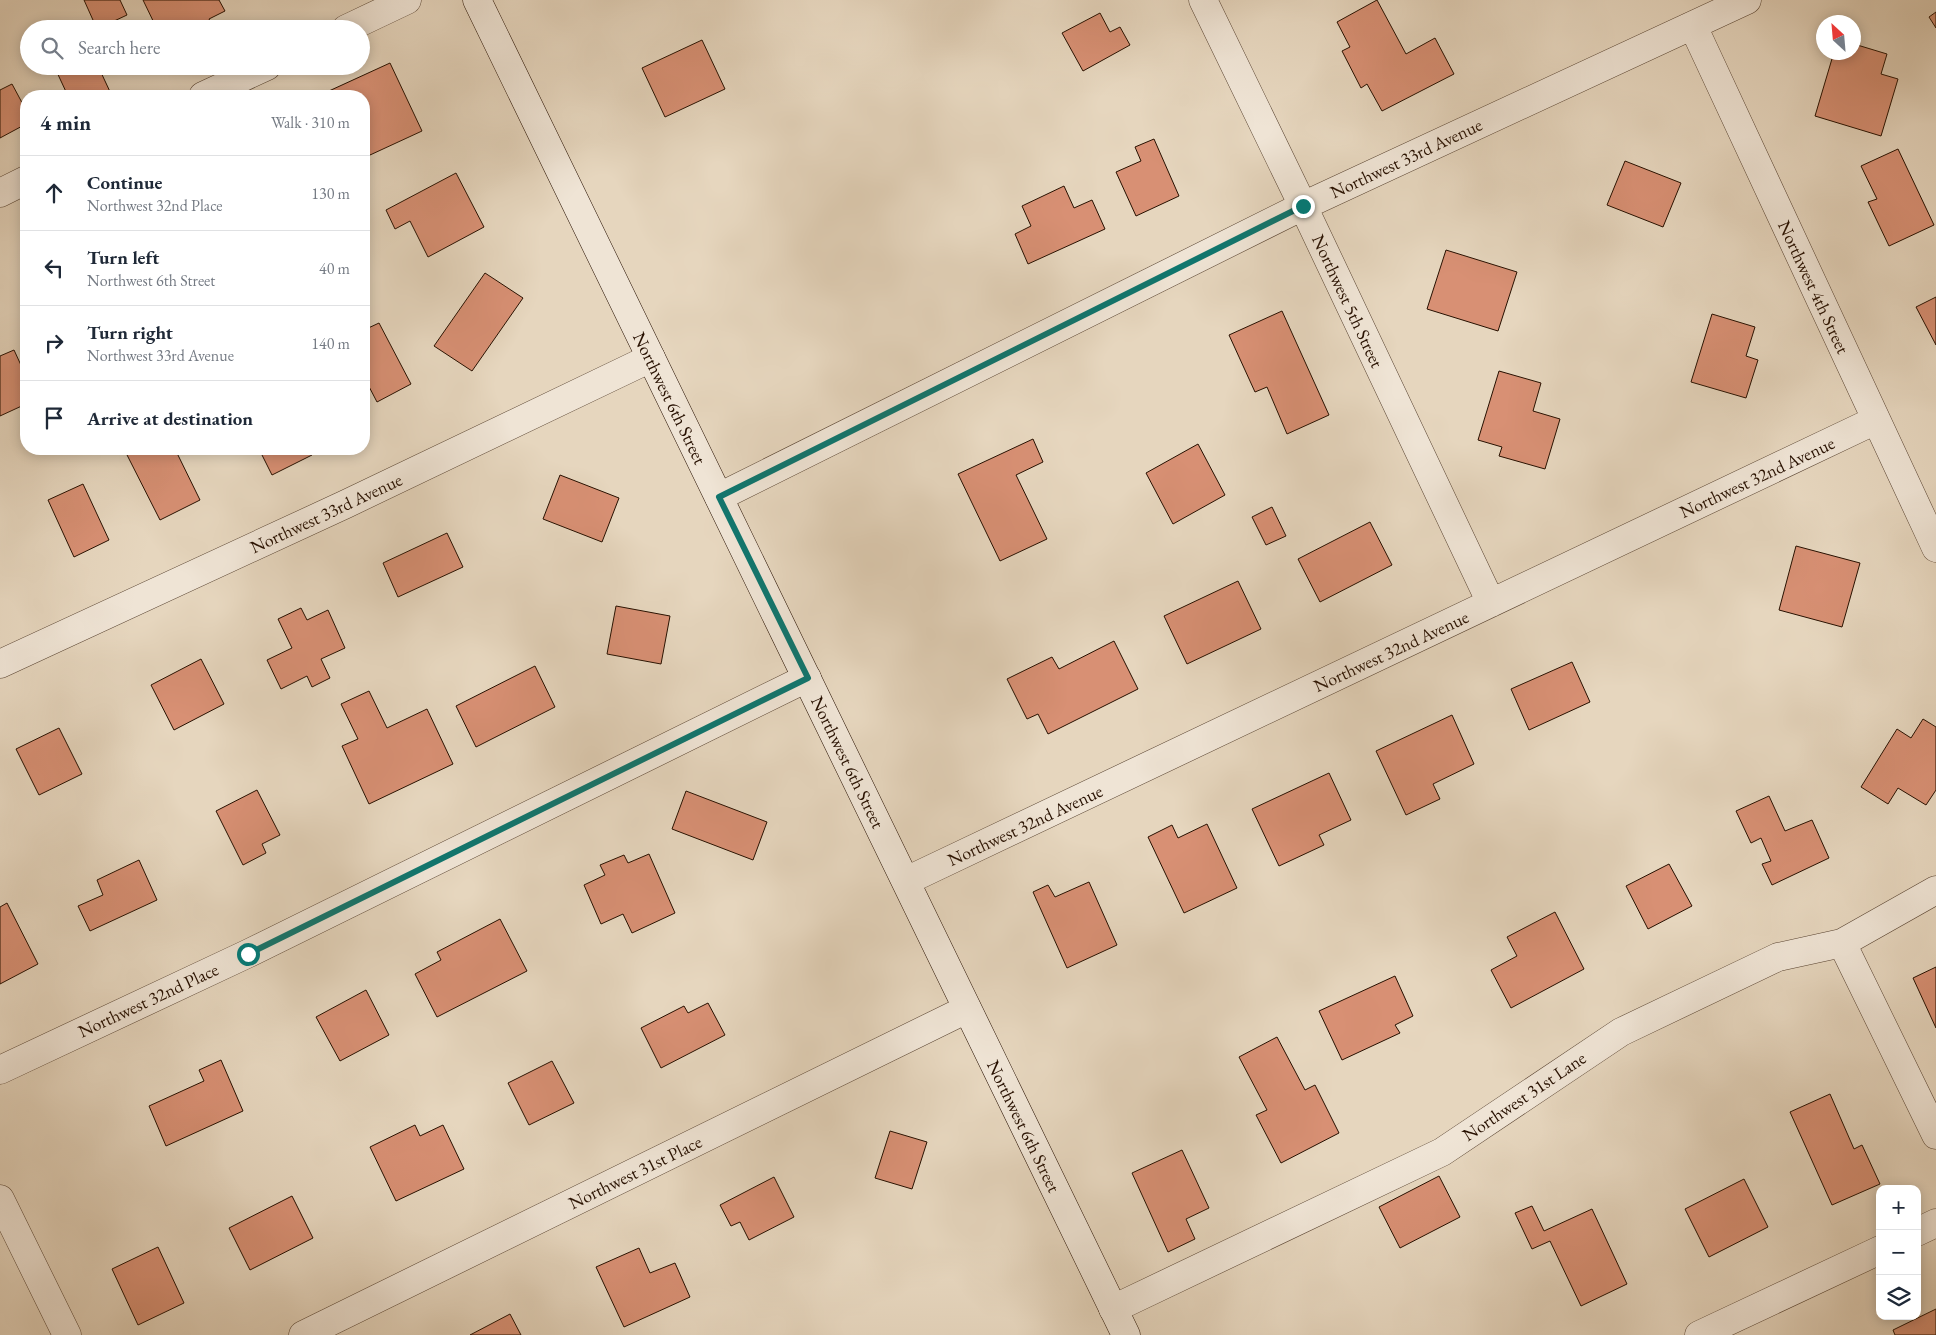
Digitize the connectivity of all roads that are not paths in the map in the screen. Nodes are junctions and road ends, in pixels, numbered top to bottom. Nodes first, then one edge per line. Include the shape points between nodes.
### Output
1 (407, 0) edge
2 (477, 0) edge
3 (1203, 0) edge
4 (1747, 0) edge
5 (365, 20) edge
6 (1693, 26) junction
7 (248, 75) edge
8 (216, 90) edge
9 (20, 183) edge
10 (0, 192) edge
11 (1303, 206) junction
12 (651, 358) junction
13 (1876, 420) junction
14 (719, 497) junction
15 (1936, 548) edge
16 (1491, 603) junction
17 (0, 664) edge
18 (808, 678) junction
19 (906, 881) junction
20 (1936, 890) edge
21 (1842, 943) junction
22 (967, 1009) junction
23 (0, 1070) edge
24 (1936, 1135) edge
25 (0, 1198) edge
26 (1936, 1224) edge
27 (1921, 1230) edge
28 (1876, 1252) edge
29 (1113, 1309) junction
30 (67, 1335) edge
31 (303, 1335) edge
32 (1126, 1335) edge
33 (1699, 1335) edge

1 - 5 street
2 - 12 street, Northwest 6th Street
3 - 11 street, Northwest 5th Street
4 - 6 street, Northwest 33rd Avenue
6 - 11 street, Northwest 33rd Avenue
6 - 13 street, Northwest 4th Street
7 - 8 street
9 - 10 street
11 - 14 street, Northwest 33rd Avenue
11 - 16 street, Northwest 5th Street
12 - 14 street, Northwest 6th Street
12 - 17 street, Northwest 33rd Avenue
13 - 15 street, Northwest 4th Street
13 - 16 street, Northwest 32nd Avenue
14 - 18 street, Northwest 6th Street
16 - 19 street, Northwest 32nd Avenue
18 - 19 street, Northwest 6th Street
18 - 23 street, Northwest 32nd Place via 248,954
19 - 22 street, Northwest 6th Street
20 - 21 street, Northwest 31st Lane
21 - 24 street
21 - 29 street, Northwest 31st Lane via 1778,958 1621,1032 1442,1152
22 - 29 street, Northwest 6th Street
22 - 31 street, Northwest 31st Place
25 - 30 street
26 - 27 street
28 - 33 street
29 - 32 street, Northwest 6th Street

